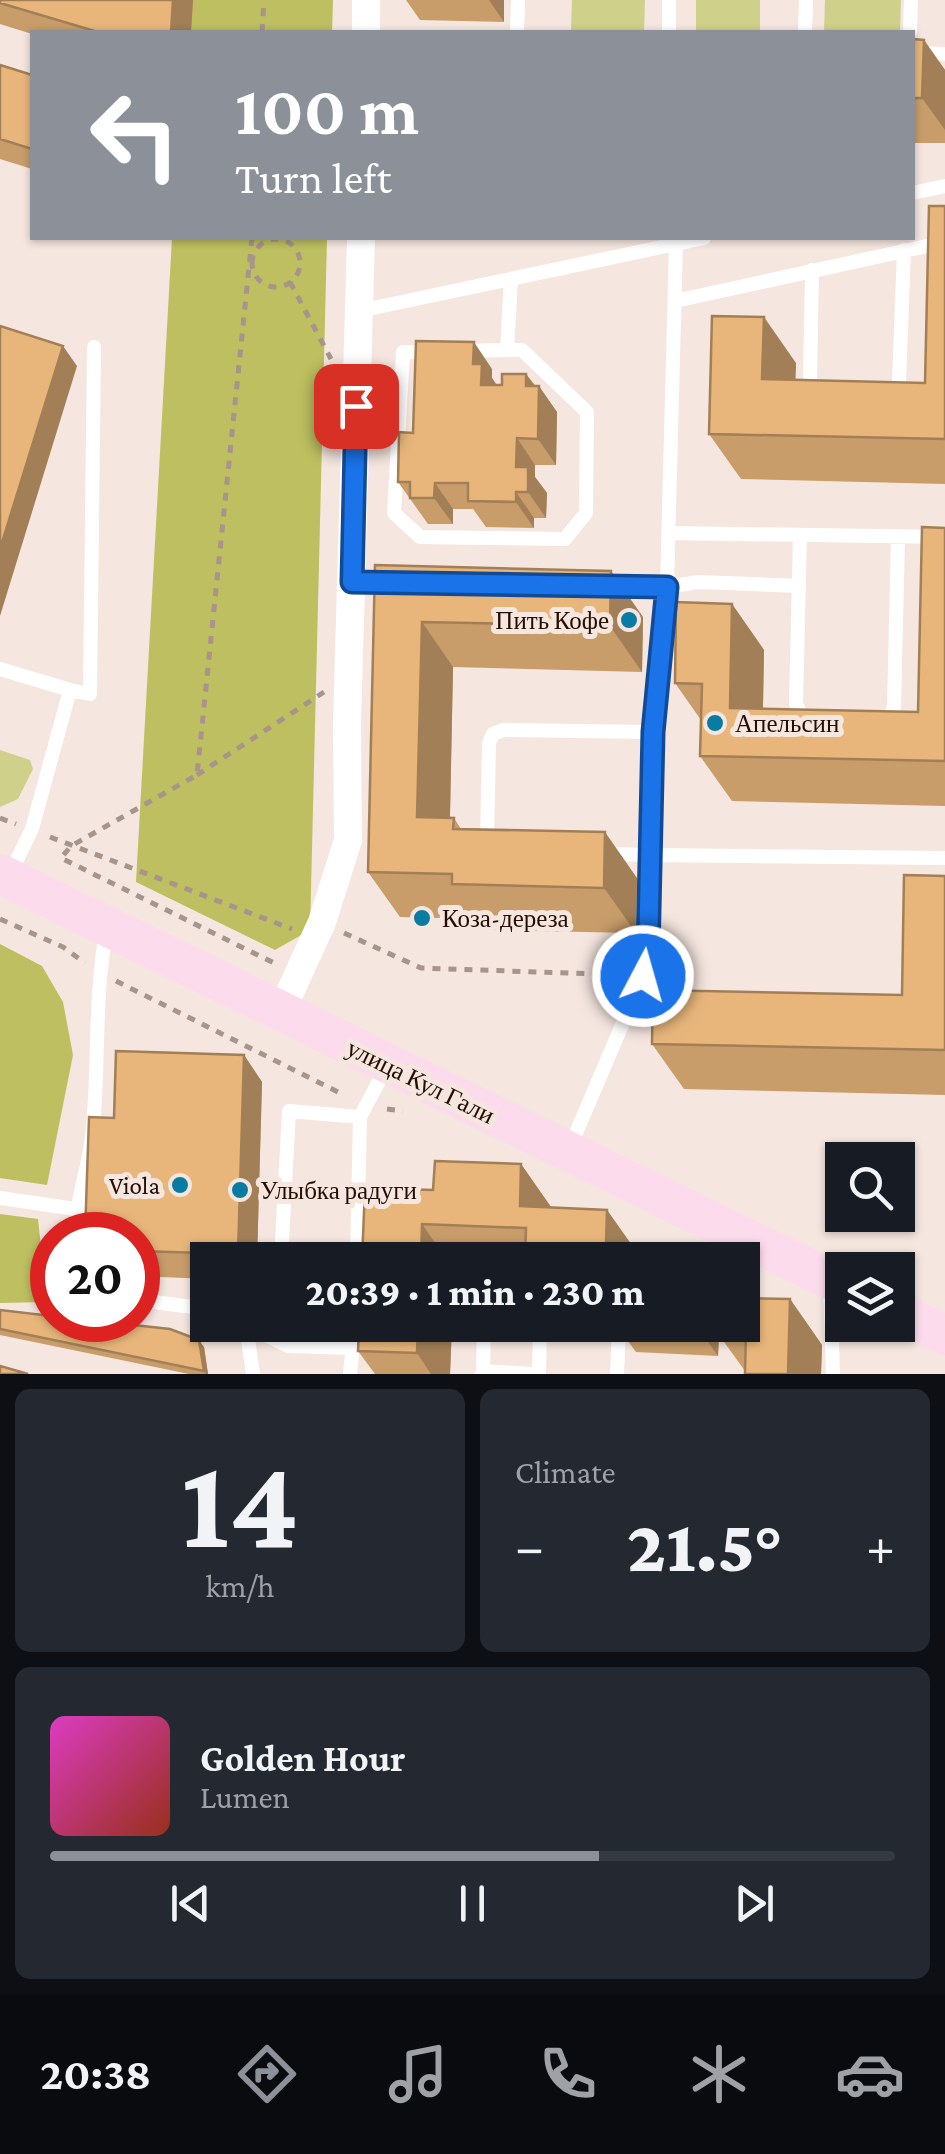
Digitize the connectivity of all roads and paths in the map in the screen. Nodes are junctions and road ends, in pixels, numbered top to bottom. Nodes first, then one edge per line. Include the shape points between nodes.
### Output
1 (264, 0) edge
2 (366, 0) edge
3 (518, 0) edge
4 (669, 0) edge
5 (806, 0) edge
6 (911, 0) edge
7 (262, 30) edge
8 (366, 30) edge
9 (517, 30) edge
10 (669, 30) edge
11 (805, 30) edge
12 (910, 30) edge
13 (915, 53) edge
14 (945, 54) edge
15 (945, 186) edge
16 (915, 192) edge
17 (252, 240) edge
18 (273, 240) edge
19 (284, 240) edge
20 (360, 240) edge
21 (693, 240) edge
22 (945, 242) edge
23 (676, 243) junction
24 (904, 250) junction
25 (252, 260) junction
26 (812, 270) junction
27 (511, 278) junction
28 (290, 282) junction
29 (675, 301) junction
30 (359, 311) junction
31 (94, 347) dead end
32 (507, 350) junction
33 (332, 359) dead end
34 (839, 395) edge
35 (871, 395) edge
36 (669, 533) junction
37 (800, 535) junction
38 (898, 536) junction
39 (945, 538) edge
40 (588, 586) edge
41 (799, 586) junction
42 (667, 587) junction
43 (0, 669) edge
44 (349, 680) junction
45 (70, 690) junction
46 (829, 720) edge
47 (863, 720) edge
48 (653, 732) junction
49 (196, 775) junction
50 (0, 818) edge
51 (32, 829) junction
52 (72, 846) junction
53 (502, 852) edge
54 (595, 854) edge
55 (650, 855) junction
56 (945, 858) edge
57 (4, 876) edge
58 (0, 919) edge
59 (108, 926) junction
60 (319, 930) junction
61 (98, 972) junction
62 (643, 976) junction
63 (281, 1012) junction
64 (387, 1065) junction
65 (363, 1111) junction
66 (404, 1112) dead end
67 (568, 1151) junction
68 (0, 1198) edge
69 (76, 1209) junction
70 (76, 1212) edge
71 (283, 1242) edge
72 (358, 1242) edge
73 (825, 1277) edge
74 (160, 1303) edge
75 (190, 1307) edge
76 (915, 1320) edge
77 (945, 1335) edge
78 (251, 1342) edge
79 (280, 1342) edge
80 (354, 1342) edge
81 (483, 1342) edge
82 (538, 1342) edge
83 (619, 1342) edge
84 (834, 1342) edge
85 (354, 1348) junction
86 (482, 1373) edge
87 (254, 1374) edge
88 (350, 1374) edge
89 (535, 1374) edge
90 (617, 1374) edge
91 (833, 1374) edge

1 - 7 path
2 - 8 street
3 - 9 lane
4 - 10 lane
5 - 11 lane
6 - 12 lane
13 - 14 lane
15 - 16 lane
17 - 25 path
18 - 25 path via 261,244
19 - 28 path via 299,256
20 - 30 street
21 - 23 lane
22 - 24 lane
23 - 27 lane
23 - 29 lane
24 - 26 lane
24 - 35 lane via 899,383 886,396
25 - 28 path via 264,284
25 - 49 path
26 - 29 lane
26 - 34 lane via 812,390
27 - 30 lane
27 - 32 lane
28 - 33 path
29 - 36 lane
30 - 44 street via 362,582
31 - 45 lane via 90,694
32 - 32 lane via 522,350 586,412 586,513 564,539 420,537 394,514 404,352
36 - 37 lane
36 - 42 lane
37 - 38 lane
37 - 41 lane
38 - 39 lane
38 - 47 lane via 894,707 890,717
40 - 42 lane
41 - 42 lane
41 - 46 lane via 796,702 800,713
42 - 48 lane
43 - 45 lane
44 - 49 path
44 - 60 street via 348,840
45 - 51 lane
48 - 53 lane via 493,734 487,840
48 - 55 lane
49 - 52 path
50 - 51 path
51 - 52 path
51 - 57 lane
52 - 60 path
54 - 55 lane
55 - 56 lane
55 - 62 lane
57 - 59 street, улица Кул Гали
58 - 61 path via 63,947
59 - 61 lane
59 - 63 street, улица Кул Гали
60 - 62 path via 420,968
60 - 63 street
61 - 65 path
61 - 69 lane via 92,1138
62 - 67 lane
63 - 64 street, улица Кул Гали
64 - 65 lane
64 - 67 street, улица Кул Гали
65 - 66 path
65 - 71 lane via 288,1111
65 - 72 lane
67 - 73 street, улица Кул Гали
68 - 69 lane
69 - 70 lane
74 - 75 lane
76 - 77 street
78 - 87 lane
79 - 85 lane
80 - 85 lane
81 - 86 lane
82 - 89 lane
83 - 90 lane
84 - 91 lane
85 - 88 lane
86 - 89 lane

